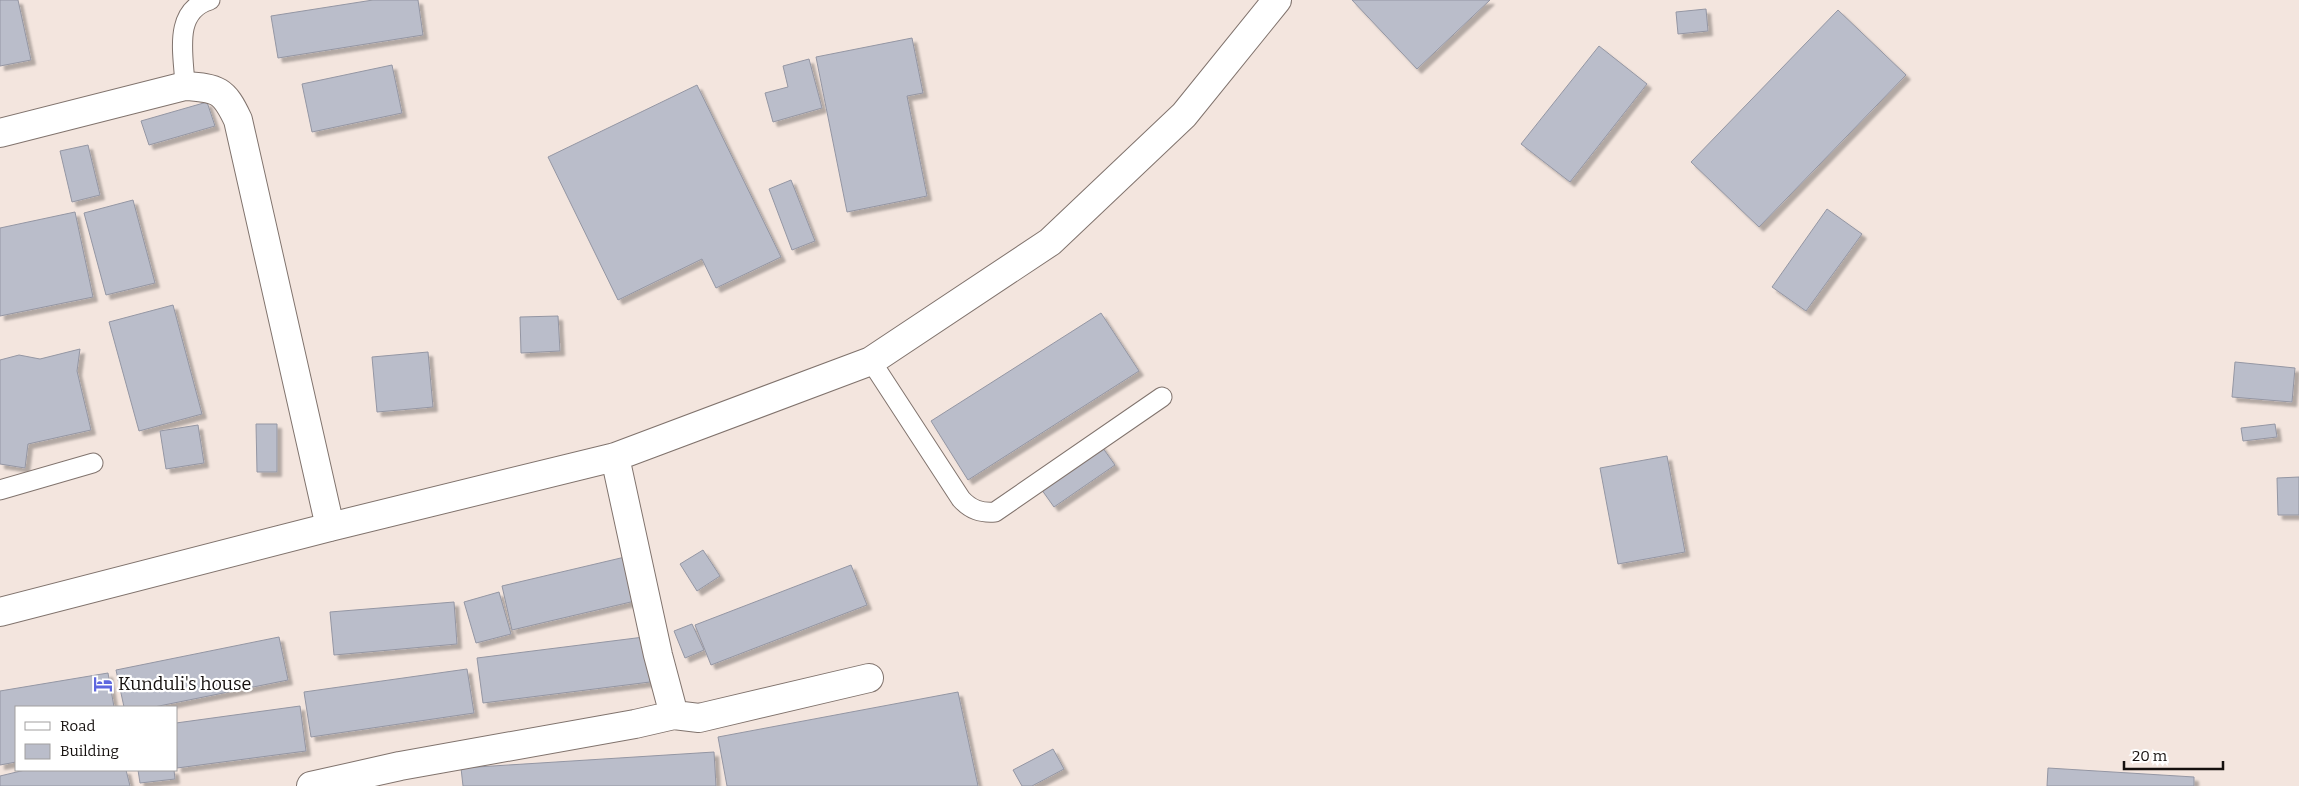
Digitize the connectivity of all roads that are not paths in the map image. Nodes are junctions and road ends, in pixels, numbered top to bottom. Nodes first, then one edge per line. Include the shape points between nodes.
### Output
1 (210, 0) edge
2 (1278, 0) edge
3 (185, 86) junction
4 (0, 133) edge
5 (871, 361) junction
6 (1162, 397) dead end
7 (615, 457) junction
8 (94, 463) dead end
9 (0, 490) edge
10 (330, 527) junction
11 (0, 612) edge
12 (869, 678) dead end
13 (674, 715) junction
14 (312, 786) edge

1 - 3 lane via 196,7 185,20
2 - 5 street via 1184,115 1050,242
3 - 4 street
3 - 10 street via 211,87 229,100 238,120
5 - 6 lane via 961,499 975,510 986,512 995,512
5 - 7 street
7 - 10 street
7 - 13 street
8 - 9 lane
10 - 11 street
12 - 13 street via 699,718
13 - 14 street via 400,766

